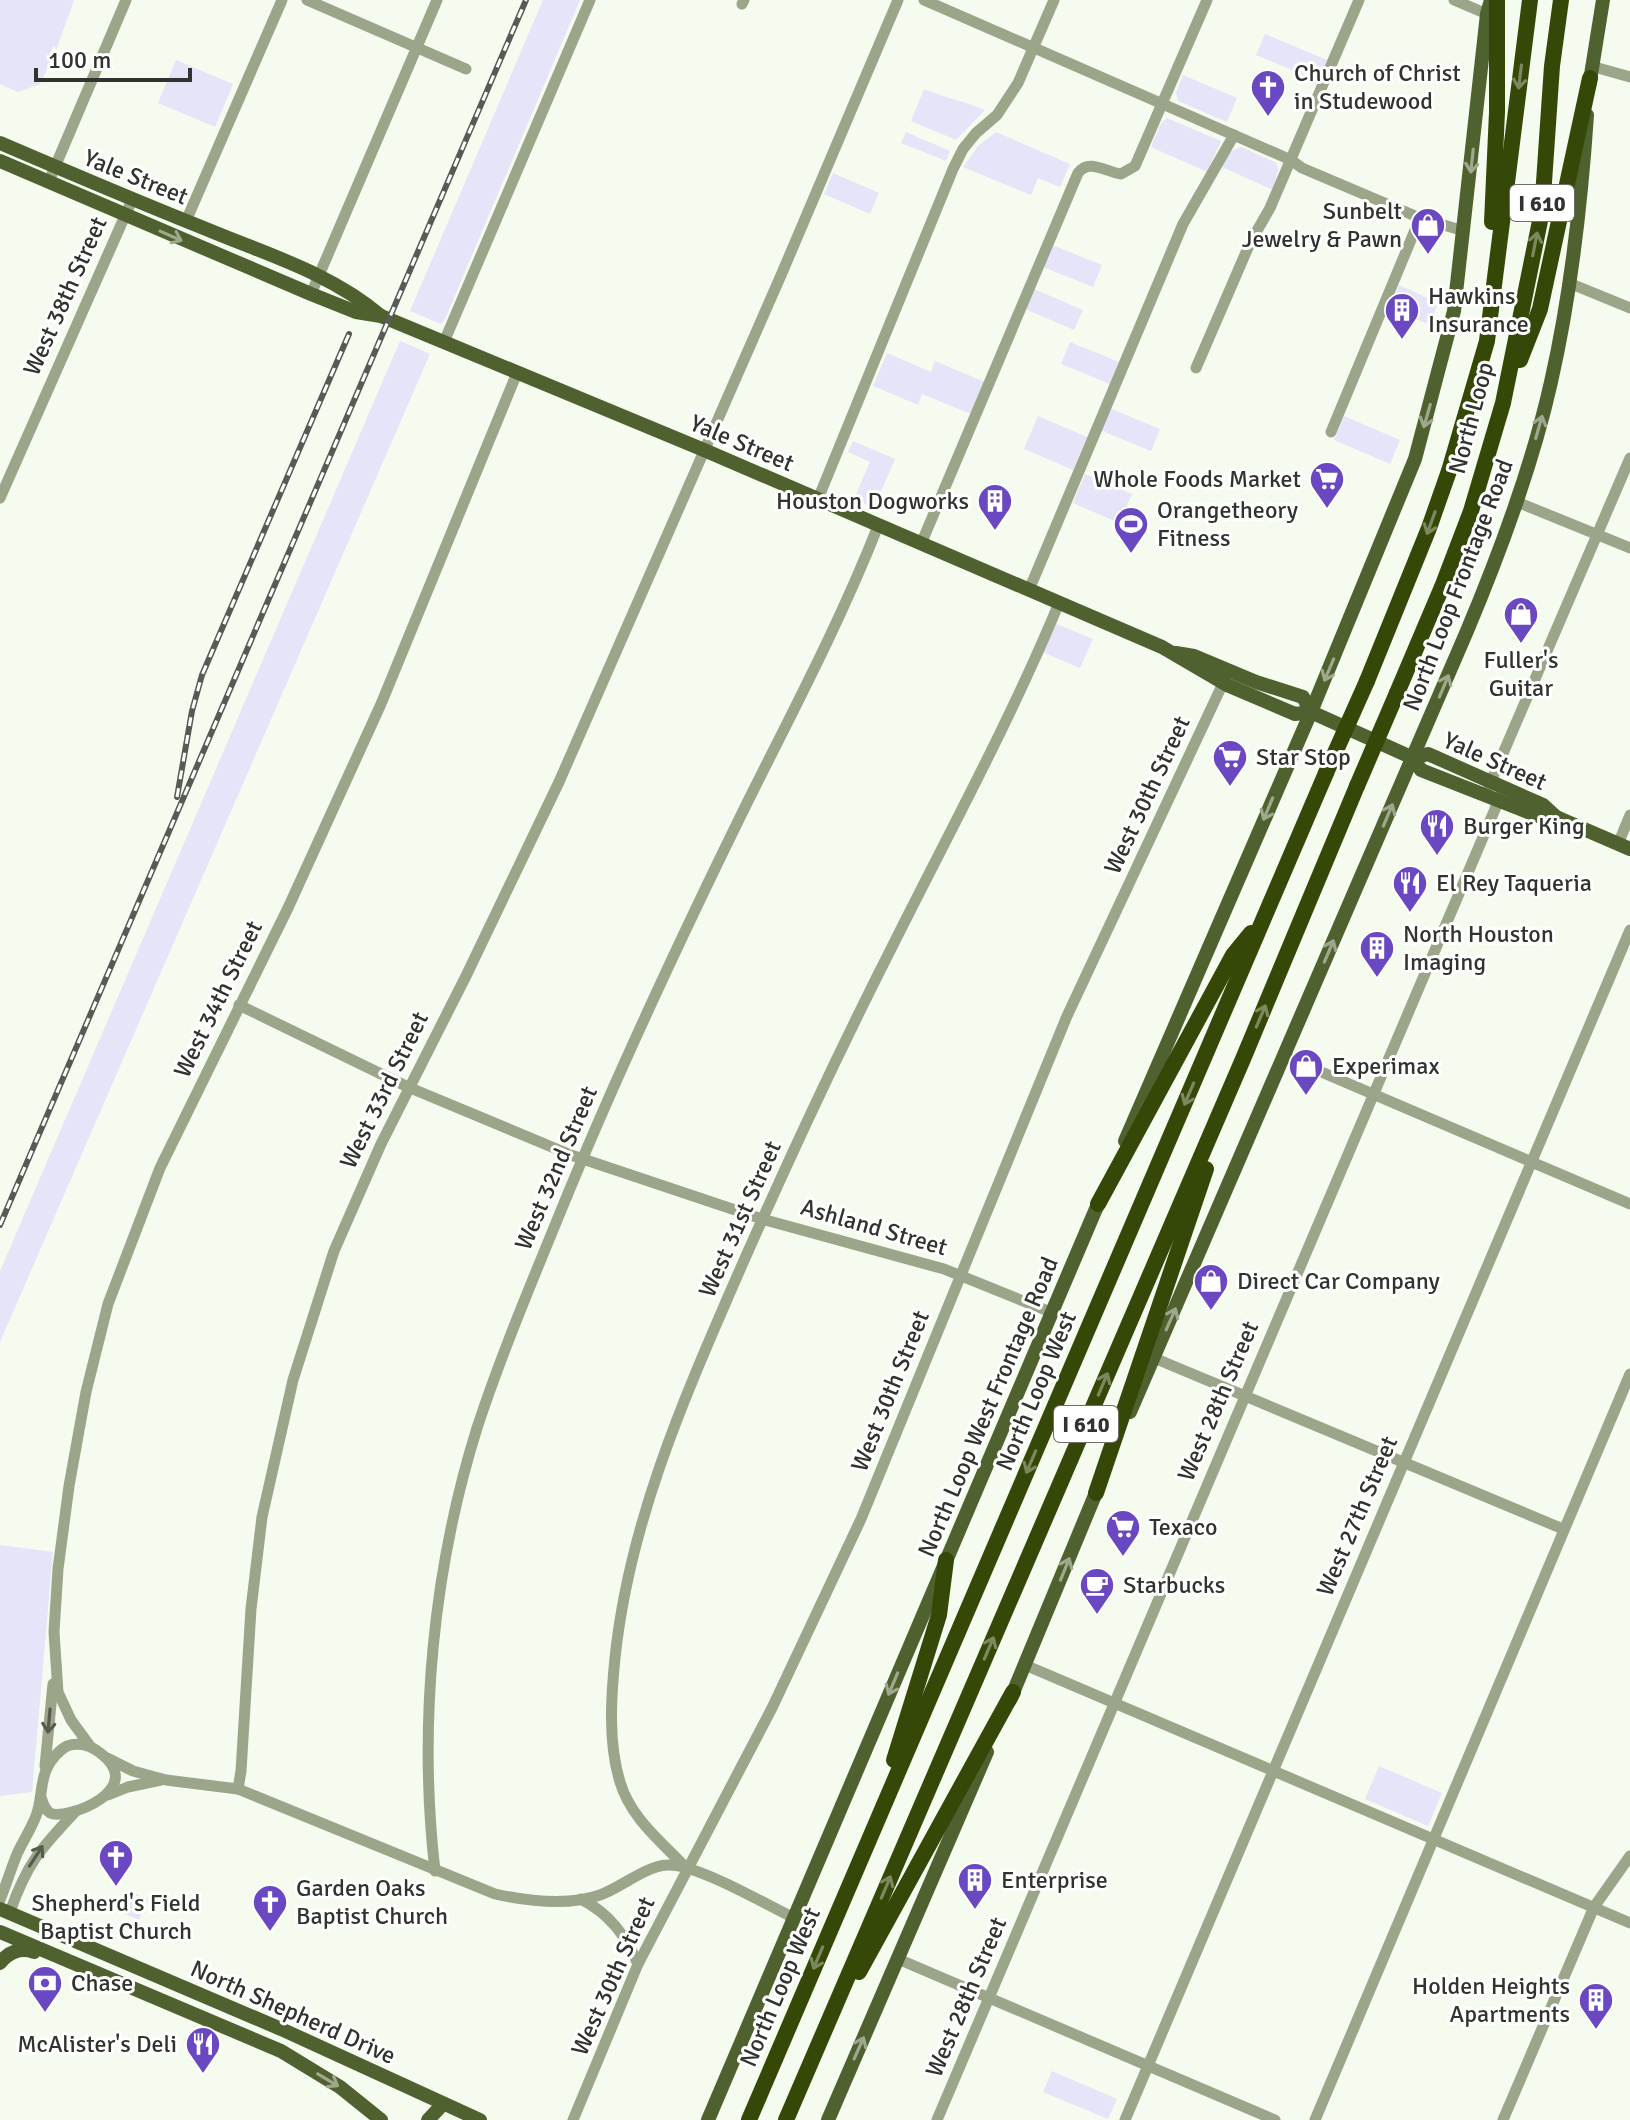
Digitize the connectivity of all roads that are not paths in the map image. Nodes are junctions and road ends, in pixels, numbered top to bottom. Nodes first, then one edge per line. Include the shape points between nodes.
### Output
1 (126, 0) edge
2 (282, 0) edge
3 (307, 0) edge
4 (437, 0) edge
5 (590, 0) edge
6 (898, 0) edge
7 (924, 0) edge
8 (1054, 0) edge
9 (1207, 0) edge
10 (1359, 0) edge
11 (1454, 0) edge
12 (1497, 0) edge
13 (1530, 0) edge
14 (1561, 0) edge
15 (1603, 0) edge
16 (1489, 7) edge
17 (1034, 47) junction
18 (417, 48) junction
19 (466, 69) dead end
20 (1591, 72) junction
21 (1630, 77) edge
22 (1162, 103) junction
23 (1234, 135) junction
24 (0, 143) edge
25 (1291, 160) junction
26 (0, 161) edge
27 (52, 174) junction
28 (132, 200) junction
29 (125, 215) junction
30 (1420, 218) junction
31 (186, 221) junction
32 (1464, 231) junction
33 (265, 253) junction
34 (256, 272) junction
35 (319, 275) junction
36 (1569, 283) junction
37 (311, 294) junction
38 (1630, 308) edge
39 (381, 316) junction
40 (1487, 341) junction
41 (444, 342) junction
42 (1196, 368) dead end
43 (517, 373) junction
44 (1503, 403) junction
45 (1331, 432) dead end
46 (704, 450) junction
47 (1630, 458) edge
48 (0, 498) edge
49 (818, 499) junction
50 (1517, 502) junction
51 (878, 526) junction
52 (1597, 535) junction
53 (921, 544) junction
54 (1630, 548) edge
55 (1029, 590) junction
56 (1059, 603) junction
57 (1226, 676) junction
58 (1367, 681) joint
59 (1311, 712) junction
60 (1413, 758) junction
61 (1495, 790) junction
62 (1630, 815) edge
63 (1624, 847) edge
64 (1263, 919) junction
65 (1630, 930) edge
66 (239, 1005) junction
67 (1284, 1056) junction
68 (1243, 1059) junction
69 (408, 1087) junction
70 (1373, 1094) junction
71 (582, 1159) junction
72 (1531, 1163) junction
73 (1098, 1204) junction
74 (1630, 1204) edge
75 (762, 1219) junction
76 (960, 1275) junction
77 (1053, 1313) junction
78 (1154, 1358) junction
79 (1630, 1374) edge
80 (1244, 1396) junction
81 (1404, 1463) junction
82 (1096, 1493) junction
83 (1563, 1529) junction
84 (946, 1560) junction
85 (1025, 1665) junction
86 (55, 1671) junction
87 (1013, 1692) junction
88 (1114, 1703) junction
89 (90, 1746) junction
90 (107, 1758) junction
91 (45, 1771) junction
92 (1273, 1771) junction
93 (166, 1780) junction
94 (238, 1789) junction
95 (105, 1796) junction
96 (41, 1797) junction
97 (78, 1809) junction
98 (1434, 1840) junction
99 (868, 1844) junction
100 (1630, 1856) edge
101 (687, 1869) junction
102 (435, 1871) junction
103 (581, 1899) junction
104 (0, 1900) edge
105 (1594, 1907) junction
106 (5, 1910) edge
107 (792, 1917) junction
108 (1630, 1923) edge
109 (1, 1934) edge
110 (53, 1955) junction
111 (898, 1959) junction
112 (0, 1963) edge
113 (638, 1964) junction
114 (163, 1979) junction
115 (155, 1998) junction
116 (989, 1998) junction
117 (290, 2033) junction
118 (281, 2051) junction
119 (811, 2061) junction
120 (1148, 2066) junction
121 (443, 2104) junction
122 (381, 2120) edge
123 (428, 2120) edge
124 (480, 2120) edge
125 (573, 2120) edge
126 (708, 2120) edge
127 (749, 2120) edge
128 (786, 2120) edge
129 (828, 2120) edge
130 (937, 2120) edge
131 (1125, 2120) edge
132 (1275, 2120) edge
133 (1315, 2120) edge
134 (1503, 2120) edge

1 - 27 street
2 - 31 street
3 - 18 street
4 - 18 street
5 - 41 street
6 - 46 street, West 33rd Street
7 - 17 street
8 - 17 street
9 - 22 street
10 - 25 street
11 - 16 street
12 - 40 highway
13 -> 40 highway, North Loop / I 610
44 -> 14 highway, North Loop / I 610 via 1542,211
15 - 20 main road, North Loop Frontage Road
16 -> 32 main road
17 - 22 street
17 - 49 street via 997,115 976,133 953,169
18 - 19 street
18 - 35 street
20 - 21 street
20 - 36 main road, North Loop Frontage Road
20 - 44 highway via 1540,309
22 - 23 street
22 - 53 street via 1132,169 1117,174 1089,166 1078,173
23 - 25 street
23 - 55 street via 1183,224
24 - 27 main road, Yale Street
25 - 30 street
25 - 42 street
26 - 27 main road, Yale Street
27 - 28 main road, Yale Street
27 - 29 main road, Yale Street
28 - 29 street, West 38th Street
28 - 31 main road, Yale Street
29 -> 34 main road, Yale Street
29 - 48 street, West 38th Street
30 - 32 street
30 - 45 street
31 - 33 main road, Yale Street
32 -> 59 main road via 1454,311 1415,459
33 - 34 main road
33 - 35 main road, Yale Street
34 - 37 main road, Yale Street
35 - 37 street
35 - 39 main road, Yale Street
36 - 38 street
50 -> 36 main road, North Loop Frontage Road via 1551,383
37 - 39 main road, Yale Street
39 - 41 main road, Yale Street
40 -> 58 highway, North Loop / I 610 via 1429,528
41 - 43 main road, Yale Street
43 - 46 main road, Yale Street
43 - 66 street, West 34th Street via 381,704
68 -> 44 highway, North Loop / I 610, bridge via 1466,524
46 - 49 main road, Yale Street
46 - 69 street, West 33rd Street via 548,805
47 - 52 street, West 28th Street
49 - 51 main road, Yale Street
50 - 52 street
60 -> 50 main road, North Loop Frontage Road
51 - 53 main road, Yale Street
51 - 71 street, West 32nd Street
52 - 54 street
52 - 61 street, West 28th Street
53 - 55 main road, Yale Street
55 - 56 main road, Yale Street
56 - 57 main road, Yale Street via 1171,652 1198,670
56 - 75 street, West 31st Street
57 - 59 main road, Yale Street via 1295,714
57 - 76 street, West 30th Street via 1067,1016
58 - 64 highway, North Loop West / I 610, bridge
59 - 60 main road, Yale Street
59 -> 73 main road, North Loop West Frontage Road
60 - 61 main road, Yale Street via 1421,770
67 -> 60 main road
61 - 63 main road, Yale Street via 1538,816 1556,817
61 - 70 street, West 28th Street
62 - 63 street
64 - 73 highway via 1233,955
64 -> 99 highway, North Loop West / I 610
65 - 72 street, West 27th Street
66 - 69 street, Ashland Street
66 - 86 street, West 34th Street via 160,1168 108,1304 67,1499 58,1569
67 - 70 street
78 -> 67 main road
68 - 82 highway
119 -> 68 highway, I 610
69 - 71 street, Ashland Street
69 - 94 street, West 33rd Street via 334,1251 284,1415 256,1564
70 - 72 street
70 - 80 street, West 28th Street
71 - 75 street, Ashland Street
71 - 102 street, West 32nd Street via 492,1386 453,1523 431,1685
72 - 74 street
72 - 81 street, West 27th Street
73 - 77 main road, North Loop West Frontage Road
75 - 76 street, Ashland Street
75 - 101 street, West 31st Street via 664,1451 637,1539 617,1639 612,1718 620,1784 634,1812
76 - 77 street, Ashland Street
76 - 101 street, West 30th Street via 861,1519 772,1708
77 - 84 main road, North Loop West Frontage Road
78 - 80 street
78 - 82 main road
79 - 83 street
80 - 81 street
80 - 88 street, West 28th Street
81 - 83 street
81 - 92 street, West 27th Street
85 -> 82 main road
83 - 98 street
84 - 99 highway via 939,1615
84 -> 107 main road, North Loop West Frontage Road
85 - 87 main road
85 - 88 street
86 - 89 street, West 34th Street via 63,1706
86 -> 91 street, West 34th Street
87 - 111 main road
87 - 119 highway
88 - 92 street
88 - 116 street, West 28th Street
89 - 90 street
89 - 91 street via 67,1746
90 - 93 street
90 - 95 street via 116,1772
91 - 96 street
92 - 98 street
92 - 120 street, West 27th Street
93 - 94 street
93 - 95 street
94 - 102 street
95 - 97 street
96 - 97 street via 54,1814
96 - 104 street
106 -> 97 street via 42,1845
98 - 105 street
98 - 133 street
99 -> 127 highway, North Loop West / I 610
100 - 105 street
101 - 103 street via 658,1867 599,1896
101 - 107 street
101 - 113 street, West 30th Street
102 - 103 street via 518,1899
103 - 113 street via 613,1922
105 - 108 street
105 - 134 street
106 - 109 main road
106 - 114 main road, North Shepherd Drive
107 - 126 main road, North Loop West Frontage Road
109 - 110 main road, North Shepherd Drive
110 - 112 main road via 23,1950
110 - 115 main road, North Shepherd Drive
111 - 116 street
129 -> 111 main road
113 - 125 street, West 30th Street
114 - 115 main road
114 - 117 main road, North Shepherd Drive
115 - 118 main road, North Shepherd Drive
116 - 120 street
116 - 130 street, West 28th Street
117 - 118 main road
117 - 121 main road, North Shepherd Drive
118 -> 122 main road, North Shepherd Drive
119 - 128 highway, I 610
120 - 131 street, West 27th Street
120 - 132 street
121 - 123 main road
121 - 124 main road, North Shepherd Drive

